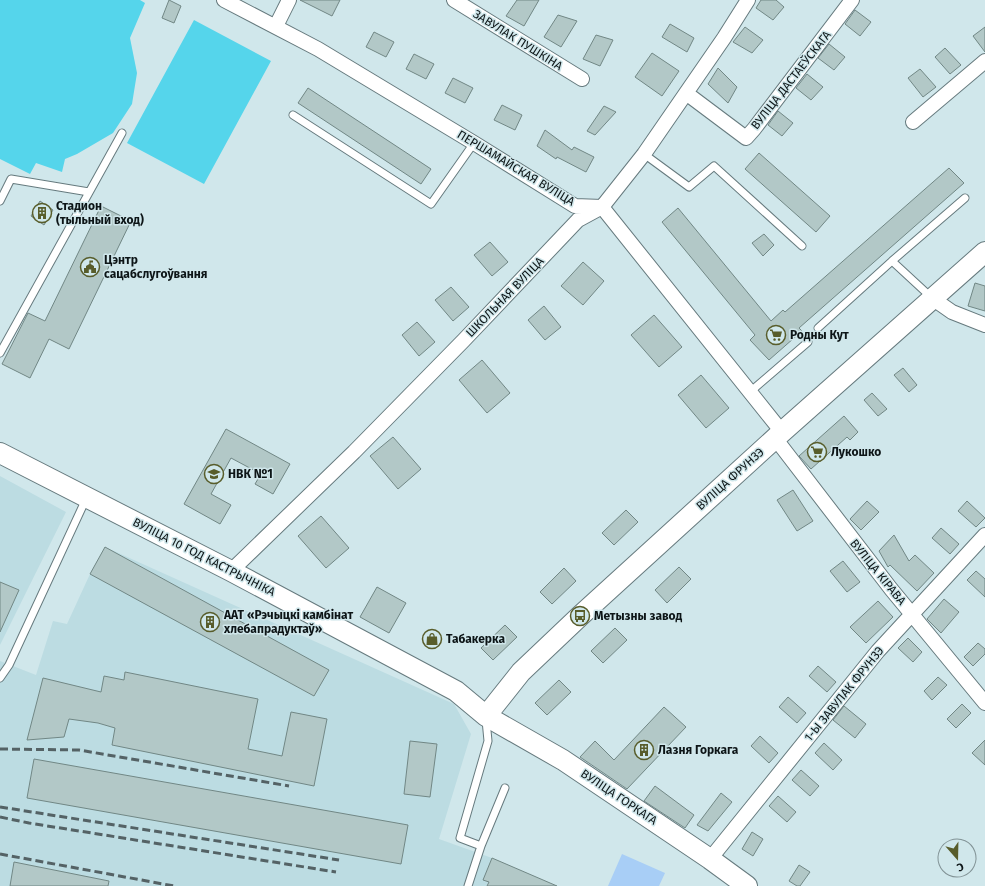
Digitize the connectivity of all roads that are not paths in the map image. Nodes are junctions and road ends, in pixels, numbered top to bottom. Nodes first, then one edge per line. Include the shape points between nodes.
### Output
1 (224, 0) edge
2 (289, 0) edge
3 (454, 0) edge
4 (748, 0) edge
5 (852, 0) edge
6 (276, 26) junction
7 (985, 61) edge
8 (582, 79) dead end
9 (686, 93) junction
10 (293, 115) dead end
11 (913, 122) dead end
12 (122, 133) dead end
13 (474, 143) junction
14 (644, 154) junction
15 (89, 192) junction
16 (965, 198) dead end
17 (0, 201) edge
18 (602, 207) junction
19 (802, 246) dead end
20 (985, 252) edge
21 (892, 261) junction
22 (932, 298) junction
23 (985, 325) edge
24 (818, 328) dead end
25 (808, 342) dead end
26 (0, 353) edge
27 (750, 392) junction
28 (778, 435) junction
29 (0, 453) edge
30 (87, 497) junction
31 (985, 536) edge
32 (231, 571) junction
33 (912, 614) junction
34 (0, 678) edge
35 (985, 703) edge
36 (486, 716) junction
37 (505, 788) dead end
38 (480, 846) junction
39 (710, 859) junction
40 (468, 886) edge
41 (746, 886) edge

1 - 6 street, ПЕРШАМАЙСКАЯ ВУЛІЦА
2 - 6 street
3 - 8 street, ЗАВУЛАК ПУШКІНА
4 - 9 street, ШКОЛЬНАЯ ВУЛІЦА
5 - 9 street, ВУЛІЦА ДАСТАЕЎСКАГА via 746,138
6 - 13 street, ПЕРШАМАЙСКАЯ ВУЛІЦА
7 - 11 street
9 - 14 street, ШКОЛЬНАЯ ВУЛІЦА
10 - 13 lane via 431,204
12 - 15 lane
13 - 18 street, ПЕРШАМАЙСКАЯ ВУЛІЦА via 575,206
14 - 18 street, ШКОЛЬНАЯ ВУЛІЦА
14 - 19 lane via 689,187 714,166
15 - 17 lane via 11,179
15 - 26 lane
16 - 21 lane
18 - 27 street
18 - 32 street, ШКОЛЬНАЯ ВУЛІЦА via 578,220 354,452
20 - 22 street, ВУЛІЦА ФРУНЗЭ
21 - 22 lane
21 - 24 lane
22 - 23 street via 952,312
22 - 28 street, ВУЛІЦА ФРУНЗЭ
25 - 27 lane
27 - 28 street
28 - 33 street, ВУЛІЦА КІРАВА via 858,546
28 - 36 street, ВУЛІЦА ФРУНЗЭ via 521,672
29 - 30 street, ВУЛІЦА 10 ГОД КАСТРЫЧНІКА
30 - 32 street, ВУЛІЦА 10 ГОД КАСТРЫЧНІКА
30 - 34 lane via 9,665
31 - 33 street, 1-Ы ЗАВУЛАК ФРУНЗЭ
32 - 36 street, ВУЛІЦА 10 ГОД КАСТРЫЧНІКА via 444,684
33 - 35 street, ВУЛІЦА КІРАВА
33 - 39 street, 1-Ы ЗАВУЛАК ФРУНЗЭ via 878,651
36 - 38 lane via 488,741 460,838
36 - 39 street, ВУЛІЦА ГОРКАГА via 563,760
37 - 38 lane
38 - 40 lane
39 - 41 street, ВУЛІЦА ГОРКАГА

